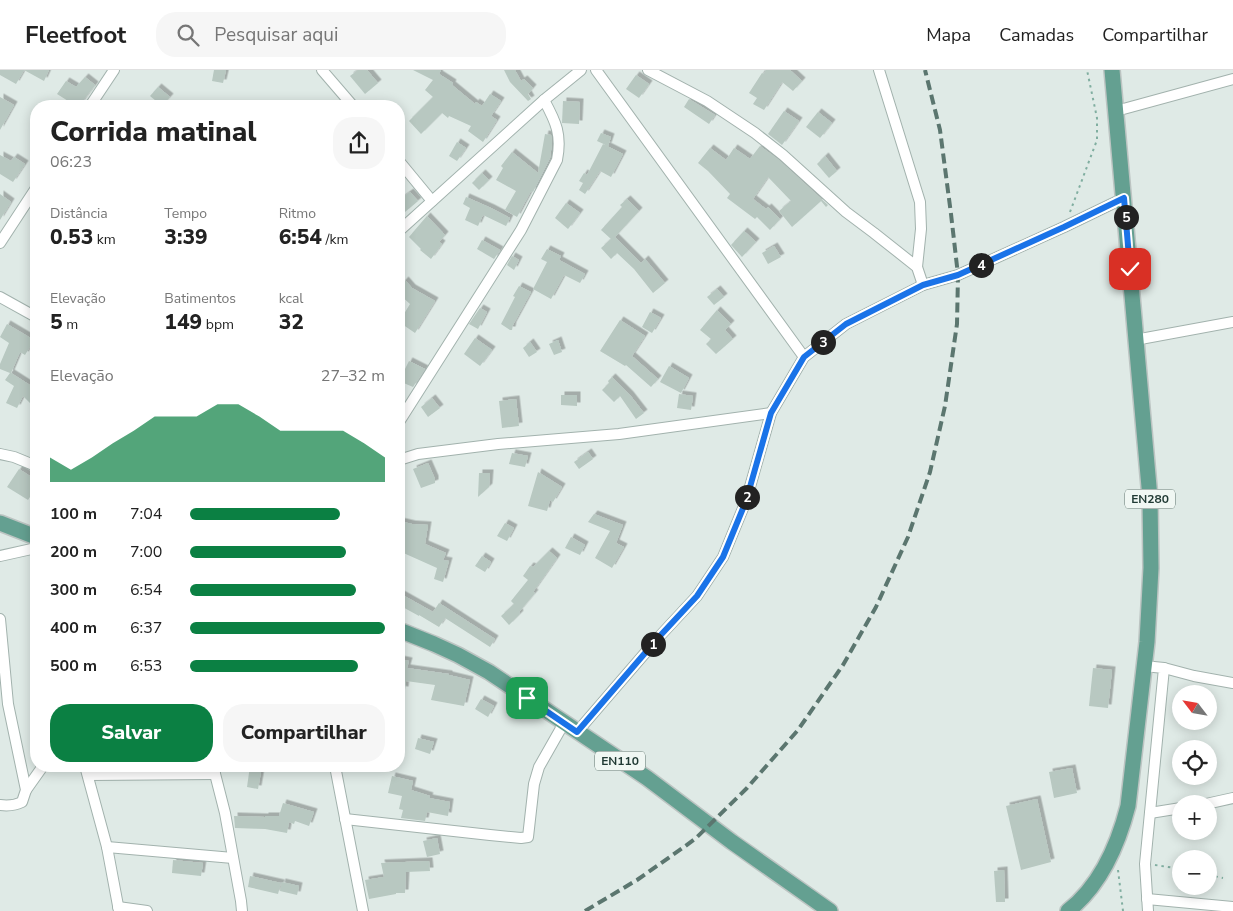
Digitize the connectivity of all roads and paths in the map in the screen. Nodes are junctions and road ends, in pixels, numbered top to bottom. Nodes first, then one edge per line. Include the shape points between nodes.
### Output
1 (114, 70) edge
2 (322, 70) edge
3 (581, 70) edge
4 (596, 70) edge
5 (648, 70) edge
6 (879, 70) edge
7 (1087, 70) edge
8 (1112, 70) edge
9 (1233, 78) edge
10 (94, 100) edge
11 (348, 100) edge
12 (544, 100) junction
13 (1116, 111) junction
14 (405, 168) edge
15 (30, 197) edge
16 (1124, 198) junction
17 (432, 201) junction
18 (405, 226) edge
19 (1064, 227) junction
20 (0, 242) edge
21 (917, 267) junction
22 (923, 285) junction
23 (0, 297) edge
24 (30, 314) edge
25 (1233, 322) edge
26 (1136, 340) junction
27 (804, 357) junction
28 (405, 413) edge
29 (771, 413) junction
30 (0, 454) edge
31 (405, 458) edge
32 (30, 464) edge
33 (0, 523) edge
34 (30, 535) edge
35 (30, 549) edge
36 (0, 556) edge
37 (0, 619) edge
38 (405, 632) edge
39 (1144, 666) junction
40 (1164, 668) junction
41 (1233, 683) edge
42 (564, 723) junction
43 (577, 732) junction
44 (39, 772) edge
45 (86, 772) edge
46 (215, 772) edge
47 (337, 772) edge
48 (26, 790) junction
49 (1233, 798) edge
50 (1217, 802) edge
51 (0, 805) edge
52 (1172, 809) edge
53 (1150, 813) junction
54 (345, 819) junction
55 (1116, 846) junction
56 (107, 847) junction
57 (233, 858) junction
58 (1145, 864) junction
59 (1172, 868) edge
60 (1217, 877) edge
61 (1223, 878) dead end
62 (1147, 900) junction
63 (1233, 907) edge
64 (119, 909) edge
65 (147, 911) edge
66 (242, 911) edge
67 (363, 911) edge
68 (830, 911) edge
69 (1068, 911) edge
70 (1123, 911) edge
71 (1148, 911) edge

1 - 10 street
2 - 11 street
3 - 12 street
4 - 27 street
5 - 21 street via 707,101 755,133 846,212
6 - 21 street via 920,202
7 - 19 path via 1097,118 1097,140
8 - 13 main road, EN280
9 - 13 street
12 - 17 street
12 - 28 street via 559,134 557,160 521,230
13 - 16 main road, EN280
14 - 17 street
15 - 20 street
16 - 19 street
16 - 26 main road, EN280
17 - 18 street
19 - 22 street via 958,275
21 - 22 street
22 - 27 street via 846,324
23 - 24 street
25 - 26 street
26 - 39 main road, EN280 via 1150,506 1151,568
27 - 29 street
29 - 31 street via 620,434 498,444
29 - 43 street via 746,501 723,557 697,596
30 - 32 street
33 - 34 main road
35 - 36 street
37 - 48 street via 8,704
38 - 42 main road, EN110 via 489,672
39 - 40 street
39 - 55 main road, EN280 via 1128,806
40 - 41 street
40 - 53 street
42 - 43 main road, EN110
42 - 54 street via 539,767 528,837
43 - 68 main road, EN110 via 647,778
44 - 48 street
45 - 56 street
46 - 57 street
47 - 54 street
48 - 51 street via 22,802
49 - 50 street
52 - 53 street
53 - 58 street
54 - 67 street
55 - 69 main road, EN280 via 1102,872
55 - 70 path
56 - 57 street
56 - 64 street
57 - 66 street
58 - 59 path
58 - 62 street
60 - 61 path
62 - 63 street
62 - 71 street
64 - 65 street

